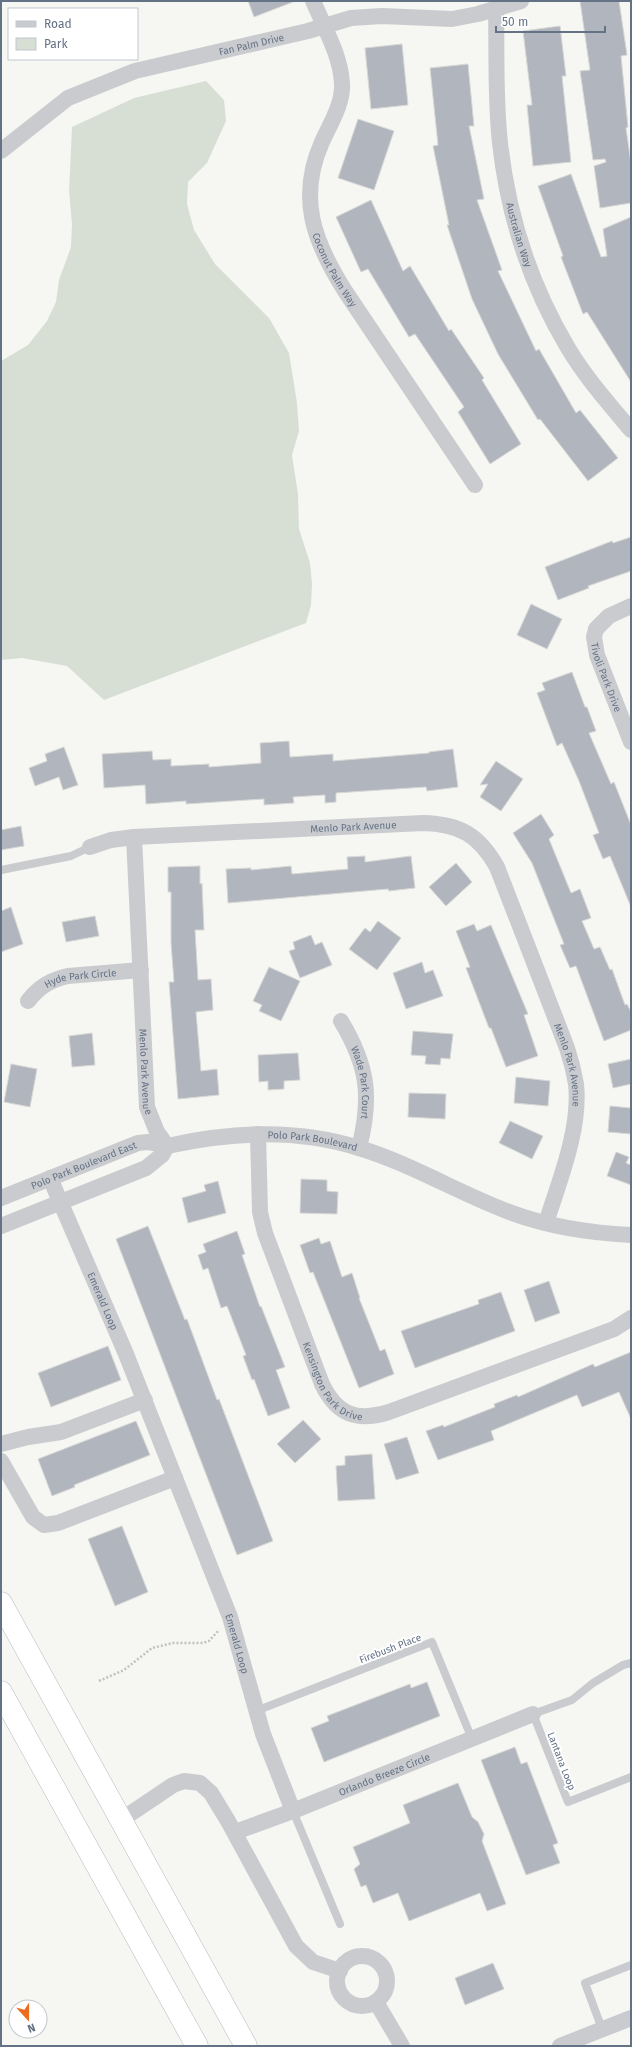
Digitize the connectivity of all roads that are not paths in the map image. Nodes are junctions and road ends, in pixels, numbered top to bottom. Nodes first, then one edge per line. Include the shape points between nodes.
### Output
1 (313, 1) edge
2 (521, 1) edge
3 (496, 9) junction
4 (323, 26) junction
5 (1, 151) edge
6 (631, 430) edge
7 (475, 485) dead end
8 (631, 606) edge
9 (631, 742) edge
10 (134, 837) junction
11 (90, 848) joint
12 (1, 870) edge
13 (141, 970) junction
14 (28, 1001) dead end
15 (341, 1021) dead end
16 (150, 1115) junction
17 (258, 1134) junction
18 (138, 1143) junction
19 (167, 1146) junction
20 (359, 1148) junction
21 (50, 1178) junction
22 (1, 1198) edge
23 (60, 1202) junction
24 (546, 1223) junction
25 (1, 1226) edge
26 (631, 1234) edge
27 (631, 1318) edge
28 (145, 1400) junction
29 (1, 1444) edge
30 (1, 1461) edge
31 (175, 1478) junction
32 (1, 1603) edge
33 (631, 1663) edge
34 (1, 1692) edge
35 (256, 1711) junction
36 (533, 1714) junction
37 (472, 1739) junction
38 (628, 1778) edge
39 (293, 1811) junction
40 (121, 1820) junction
41 (235, 1832) junction
42 (340, 1924) dead end
43 (631, 1966) edge
44 (340, 1971) junction
45 (376, 2002) junction
46 (631, 2018) edge
47 (602, 2029) junction
48 (191, 2041) edge
49 (246, 2046) edge
50 (402, 2046) edge
51 (560, 2046) edge

1 - 4 street, Coconut Palm Way
2 - 3 street, Fan Palm Drive
3 - 4 street, Fan Palm Drive via 452,20 367,16
3 - 6 street, Australian Way via 500,141 508,192 521,243 538,288 569,349 597,389
4 - 5 street, Fan Palm Drive via 135,71 68,98
4 - 7 street, Coconut Palm Way via 339,65 342,85 339,103 312,175 310,204 316,234 328,262 345,291
8 - 9 street, Tivoli Park Drive via 608,616 596,629 594,637 597,655
10 - 11 street via 111,840
10 - 13 street, Menlo Park Avenue
10 - 24 street, Menlo Park Avenue via 423,823 451,826 473,836 497,867 567,1048 574,1073 577,1096 571,1139
11 - 12 lane via 71,856
13 - 14 street, Hyde Park Circle via 56,979 45,984
13 - 16 street, Menlo Park Avenue via 147,1107
15 - 20 street, Wade Park Court via 354,1045 366,1086 366,1114
16 - 18 street via 148,1126
16 - 19 street, Menlo Park Avenue via 157,1132
17 - 19 street, Polo Park Boulevard via 214,1137
17 - 20 street, Polo Park Boulevard via 316,1138
17 - 27 street, Kensington Park Drive via 260,1212 265,1233 322,1384 330,1400 346,1413 367,1417 389,1412 614,1329
18 - 19 street, Polo Park Boulevard East via 148,1142
18 - 21 street, Polo Park Boulevard East
19 - 23 street via 162,1155 146,1168
20 - 24 street, Polo Park Boulevard via 414,1168 498,1208
21 - 22 street, Polo Park Boulevard East
21 - 23 street, Emerald Loop
23 - 25 street
23 - 28 street, Emerald Loop
24 - 26 street, Polo Park Boulevard via 600,1233
28 - 29 street via 61,1432
28 - 31 street, Emerald Loop
30 - 31 street via 33,1517 44,1524 58,1523
31 - 35 street, Emerald Loop via 230,1617
32 - 40 highway
33 - 36 lane via 593,1683 572,1700
34 - 48 highway
35 - 37 lane, Firebush Place via 432,1642
35 - 39 street, Emerald Loop
36 - 37 street, Orlando Breeze Circle
36 - 38 lane, Lantana Loop via 568,1802
37 - 39 street, Orlando Breeze Circle
39 - 41 street, Orlando Breeze Circle
39 - 42 lane
40 - 41 street via 173,1785 184,1781 200,1783 211,1793
40 - 49 highway
41 - 44 street via 296,1946 313,1962
43 - 47 lane via 585,1983
44 - 45 street via 338,1987 346,2000 360,2006
44 - 45 street via 344,1964 359,1956 375,1960 386,1973 387,1981 384,1993
45 - 50 street
46 - 47 street
47 - 51 street

